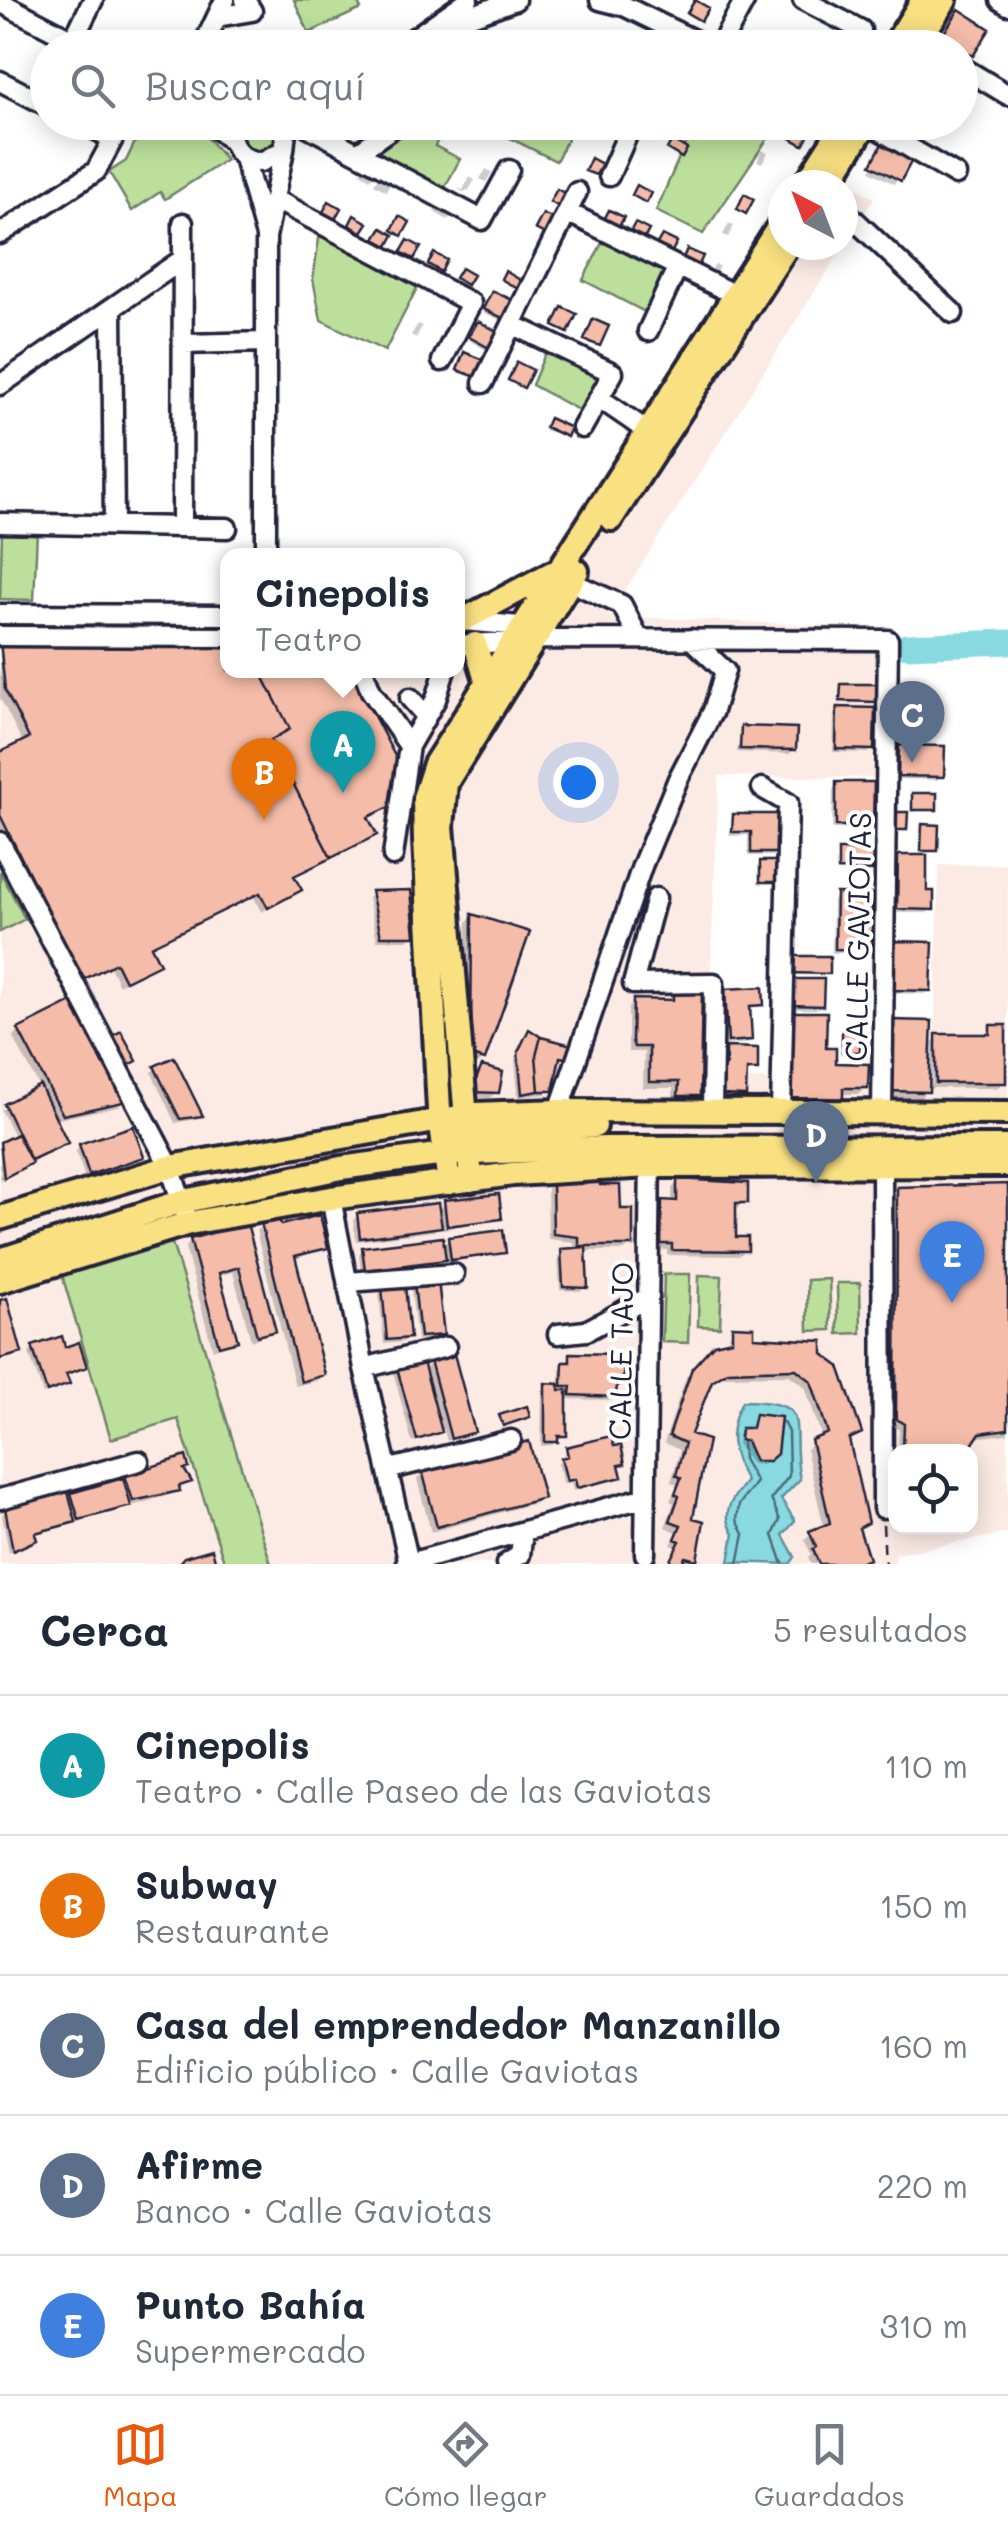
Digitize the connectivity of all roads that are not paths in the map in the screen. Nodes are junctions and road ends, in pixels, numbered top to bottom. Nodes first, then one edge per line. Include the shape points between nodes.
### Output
1 (83, 0) edge
2 (93, 0) edge
3 (245, 0) edge
4 (467, 0) edge
5 (515, 0) edge
6 (600, 0) edge
7 (745, 0) edge
8 (803, 0) edge
9 (924, 0) edge
10 (945, 0) edge
11 (1000, 0) edge
12 (0, 2) edge
13 (621, 3) edge
14 (1008, 5) edge
15 (828, 6) edge
16 (221, 8) edge
17 (54, 30) edge
18 (77, 30) edge
19 (80, 30) edge
20 (430, 30) edge
21 (432, 30) edge
22 (658, 30) edge
23 (729, 30) edge
24 (860, 30) dead end
25 (905, 30) edge
26 (929, 30) edge
27 (978, 77) edge
28 (0, 81) edge
29 (1008, 95) edge
30 (30, 97) edge
31 (113, 140) edge
32 (236, 140) edge
33 (286, 140) edge
34 (292, 140) edge
35 (335, 140) edge
36 (376, 140) edge
37 (625, 140) edge
38 (834, 140) edge
39 (856, 140) edge
40 (895, 140) edge
41 (286, 146) junction
42 (357, 153) junction
43 (244, 158) junction
44 (509, 170) dead end
45 (815, 170) edge
46 (837, 170) edge
47 (956, 175) dead end
48 (608, 176) dead end
49 (578, 192) dead end
50 (276, 200) junction
51 (567, 212) junction
52 (183, 223) dead end
53 (858, 223) edge
54 (0, 234) edge
55 (266, 236) junction
56 (768, 243) edge
57 (183, 259) junction
58 (778, 260) edge
59 (678, 268) junction
60 (734, 295) junction
61 (112, 308) junction
62 (954, 313) dead end
63 (512, 325) junction
64 (648, 331) dead end
65 (266, 342) junction
66 (183, 344) junction
67 (442, 362) dead end
68 (482, 383) dead end
69 (0, 385) edge
70 (599, 398) junction
71 (582, 428) dead end
72 (655, 436) junction
73 (0, 522) edge
74 (114, 526) junction
75 (182, 527) junction
76 (227, 528) dead end
77 (266, 548) edge
78 (567, 574) junction
79 (0, 614) edge
80 (220, 615) edge
81 (465, 619) edge
82 (465, 622) edge
83 (0, 636) edge
84 (531, 636) junction
85 (220, 637) edge
86 (639, 639) junction
87 (691, 639) junction
88 (466, 645) edge
89 (366, 678) edge
90 (443, 678) edge
91 (487, 682) junction
92 (410, 698) dead end
93 (426, 716) junction
94 (409, 746) junction
95 (762, 788) dead end
96 (0, 842) edge
97 (393, 856) dead end
98 (656, 898) dead end
99 (559, 1110) junction
100 (712, 1111) junction
101 (1008, 1112) edge
102 (781, 1113) junction
103 (882, 1114) junction
104 (1008, 1126) edge
105 (454, 1135) junction
106 (1008, 1147) edge
107 (606, 1148) junction
108 (650, 1162) junction
109 (882, 1168) junction
110 (1008, 1169) edge
111 (513, 1174) junction
112 (460, 1181) junction
113 (179, 1193) junction
114 (332, 1202) junction
115 (0, 1218) edge
116 (0, 1231) edge
117 (0, 1260) edge
118 (454, 1274) dead end
119 (0, 1280) edge
120 (348, 1282) junction
121 (0, 1289) edge
122 (648, 1297) junction
123 (558, 1334) dead end
124 (446, 1347) dead end
125 (364, 1368) junction
126 (511, 1440) dead end
127 (139, 1461) dead end
128 (390, 1468) junction
129 (646, 1497) junction
130 (0, 1499) edge
131 (883, 1508) road end
132 (523, 1532) junction
133 (645, 1554) dead end
134 (408, 1564) edge
135 (506, 1564) edge

1 - 18 street
2 - 19 street
3 - 16 street via 252,11
4 - 20 street
5 - 21 street
6 - 13 street
7 - 23 street
8 - 15 street
9 - 25 main road
10 - 26 main road
11 - 14 street
12 - 17 street
13 - 22 street
15 - 24 street
27 - 29 street
28 - 30 street
31 - 54 street via 96,171
32 - 43 street
33 - 41 street
34 - 41 street
35 - 42 street
36 - 42 street
37 - 48 street
38 - 45 main road
39 - 46 main road
40 - 47 street
41 - 43 street via 270,160
41 - 50 street
42 - 44 street via 482,220
43 - 55 street
49 - 51 street
50 - 55 street
50 - 67 street via 471,303
51 - 59 street
51 - 63 street
52 - 57 street
53 - 62 street
55 - 65 street
56 - 60 main road
57 - 61 street
57 - 66 street
58 - 72 main road
59 - 60 street
59 - 64 street
60 - 72 main road
61 - 69 street
61 - 74 street
63 - 68 street
63 - 70 street via 613,373
65 - 66 street
65 - 77 street
66 - 75 street
70 - 71 street
70 - 72 street
72 - 78 main road
73 - 74 street
74 - 75 street
75 - 76 street
78 - 81 main road
78 - 84 main road
78 - 86 street via 622,605
79 - 80 street
82 - 84 street
83 - 85 street
84 - 86 street
84 - 88 street
84 - 91 main road
84 - 105 main road via 446,783
86 - 87 street
87 - 99 street via 725,671 714,711 642,866
87 - 103 street, CALLE GAVIOTAS via 888,640
88 - 91 main road
89 - 94 street
90 - 93 street
91 - 105 main road via 435,764 424,798
92 - 93 street
93 - 94 street
94 - 97 street
95 - 102 street via 788,803
96 - 113 street
98 - 100 street via 633,984 714,983
99 - 100 main road
99 - 105 main road
100 - 102 main road
101 - 103 main road
102 - 103 main road
104 - 105 main road via 593,1126
105 - 107 main road
105 - 112 main road
105 - 113 main road
105 - 113 main road via 341,1168
106 - 108 main road
107 - 108 main road
107 - 111 main road
108 - 109 main road
108 - 111 main road
108 - 114 street
108 - 122 street, CALLE TAJO
109 - 110 main road
109 - 131 street
111 - 112 main road
112 - 114 main road
113 - 114 main road
113 - 115 main road
113 - 116 main road
113 - 117 main road
113 - 119 main road
114 - 120 street
114 - 121 street via 192,1230
118 - 120 street
120 - 125 street
122 - 123 street via 586,1331
122 - 129 street, CALLE TAJO
124 - 125 street
125 - 128 street
126 - 128 street
127 - 130 street
128 - 134 street
129 - 132 street
129 - 133 street, CALLE TAJO
132 - 134 street
132 - 135 street via 520,1554

